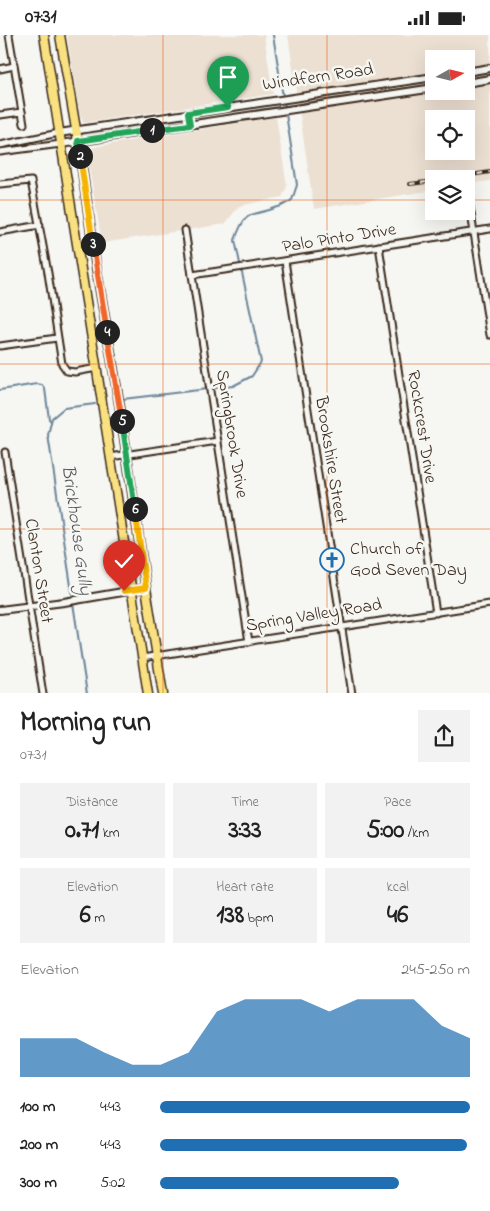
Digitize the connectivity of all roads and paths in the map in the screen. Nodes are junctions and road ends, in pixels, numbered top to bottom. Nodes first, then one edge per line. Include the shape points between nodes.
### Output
1 (9, 35) edge
2 (44, 35) edge
3 (60, 35) edge
4 (14, 67) junction
5 (490, 68) edge
6 (0, 69) edge
7 (475, 70) edge
8 (425, 78) edge
9 (490, 79) edge
10 (475, 82) edge
11 (425, 89) edge
12 (268, 101) junction
13 (22, 112) junction
14 (188, 113) junction
15 (267, 113) junction
16 (0, 115) edge
17 (24, 124) dead end
18 (190, 125) junction
19 (76, 129) junction
20 (59, 133) junction
21 (78, 141) junction
22 (61, 144) junction
23 (0, 145) edge
24 (0, 152) edge
25 (0, 185) edge
26 (472, 220) edge
27 (40, 225) junction
28 (490, 229) edge
29 (185, 230) dead end
30 (474, 231) junction
31 (0, 232) edge
32 (379, 246) junction
33 (285, 261) junction
34 (96, 266) junction
35 (81, 267) junction
36 (192, 275) junction
37 (490, 335) edge
38 (57, 338) junction
39 (0, 346) edge
40 (97, 368) junction
41 (218, 441) junction
42 (5, 452) dead end
43 (127, 454) junction
44 (110, 457) junction
45 (146, 588) junction
46 (131, 590) junction
47 (490, 604) edge
48 (29, 605) junction
49 (0, 610) edge
50 (436, 613) junction
51 (342, 627) junction
52 (249, 642) junction
53 (157, 656) junction
54 (142, 658) junction
55 (43, 693) edge
56 (148, 693) edge
57 (163, 693) edge
58 (352, 693) edge

1 - 4 street
2 - 20 main road
3 - 19 main road
4 - 6 street
4 - 13 street
5 - 7 street
8 - 12 street, Windfern Road
9 - 10 street
11 - 15 street, Windfern Road
12 - 14 street, Windfern Road
12 - 15 street
13 - 16 street
13 - 17 street
14 - 18 street
14 - 19 street, Windfern Road
15 - 18 street, Windfern Road
18 - 21 street, Windfern Road
19 - 20 street, Windfern Road
19 - 21 main road
20 - 22 main road
20 - 23 street
21 - 22 street, Windfern Road
21 - 34 main road
22 - 24 street
22 - 35 main road
25 - 27 street via 31,181
26 - 30 street
27 - 31 street
27 - 38 street
28 - 30 street, Palo Pinto Drive
29 - 36 street, Springbrook Drive
30 - 32 street, Palo Pinto Drive
30 - 37 street
32 - 33 street, Palo Pinto Drive
32 - 50 street, Rockcrest Drive
33 - 36 street, Palo Pinto Drive
33 - 51 street, Brookshire Street
34 - 35 main road
34 - 43 main road
35 - 40 main road
36 - 41 street, Springbrook Drive
38 - 39 street
38 - 40 street via 62,364 67,371
40 - 44 main road
41 - 43 street
41 - 52 street, Springbrook Drive
42 - 48 street, Clanton Street
43 - 44 street
43 - 45 main road
44 - 46 main road
45 - 46 street
45 - 53 main road
46 - 48 street
46 - 54 main road
47 - 50 street, Spring Valley Road
48 - 49 street
48 - 55 street, Clanton Street
50 - 51 street, Spring Valley Road
51 - 52 street, Spring Valley Road
51 - 58 street, Brookshire Street
52 - 53 street, Spring Valley Road
53 - 54 street, Spring Valley Road
53 - 57 main road
54 - 56 main road

